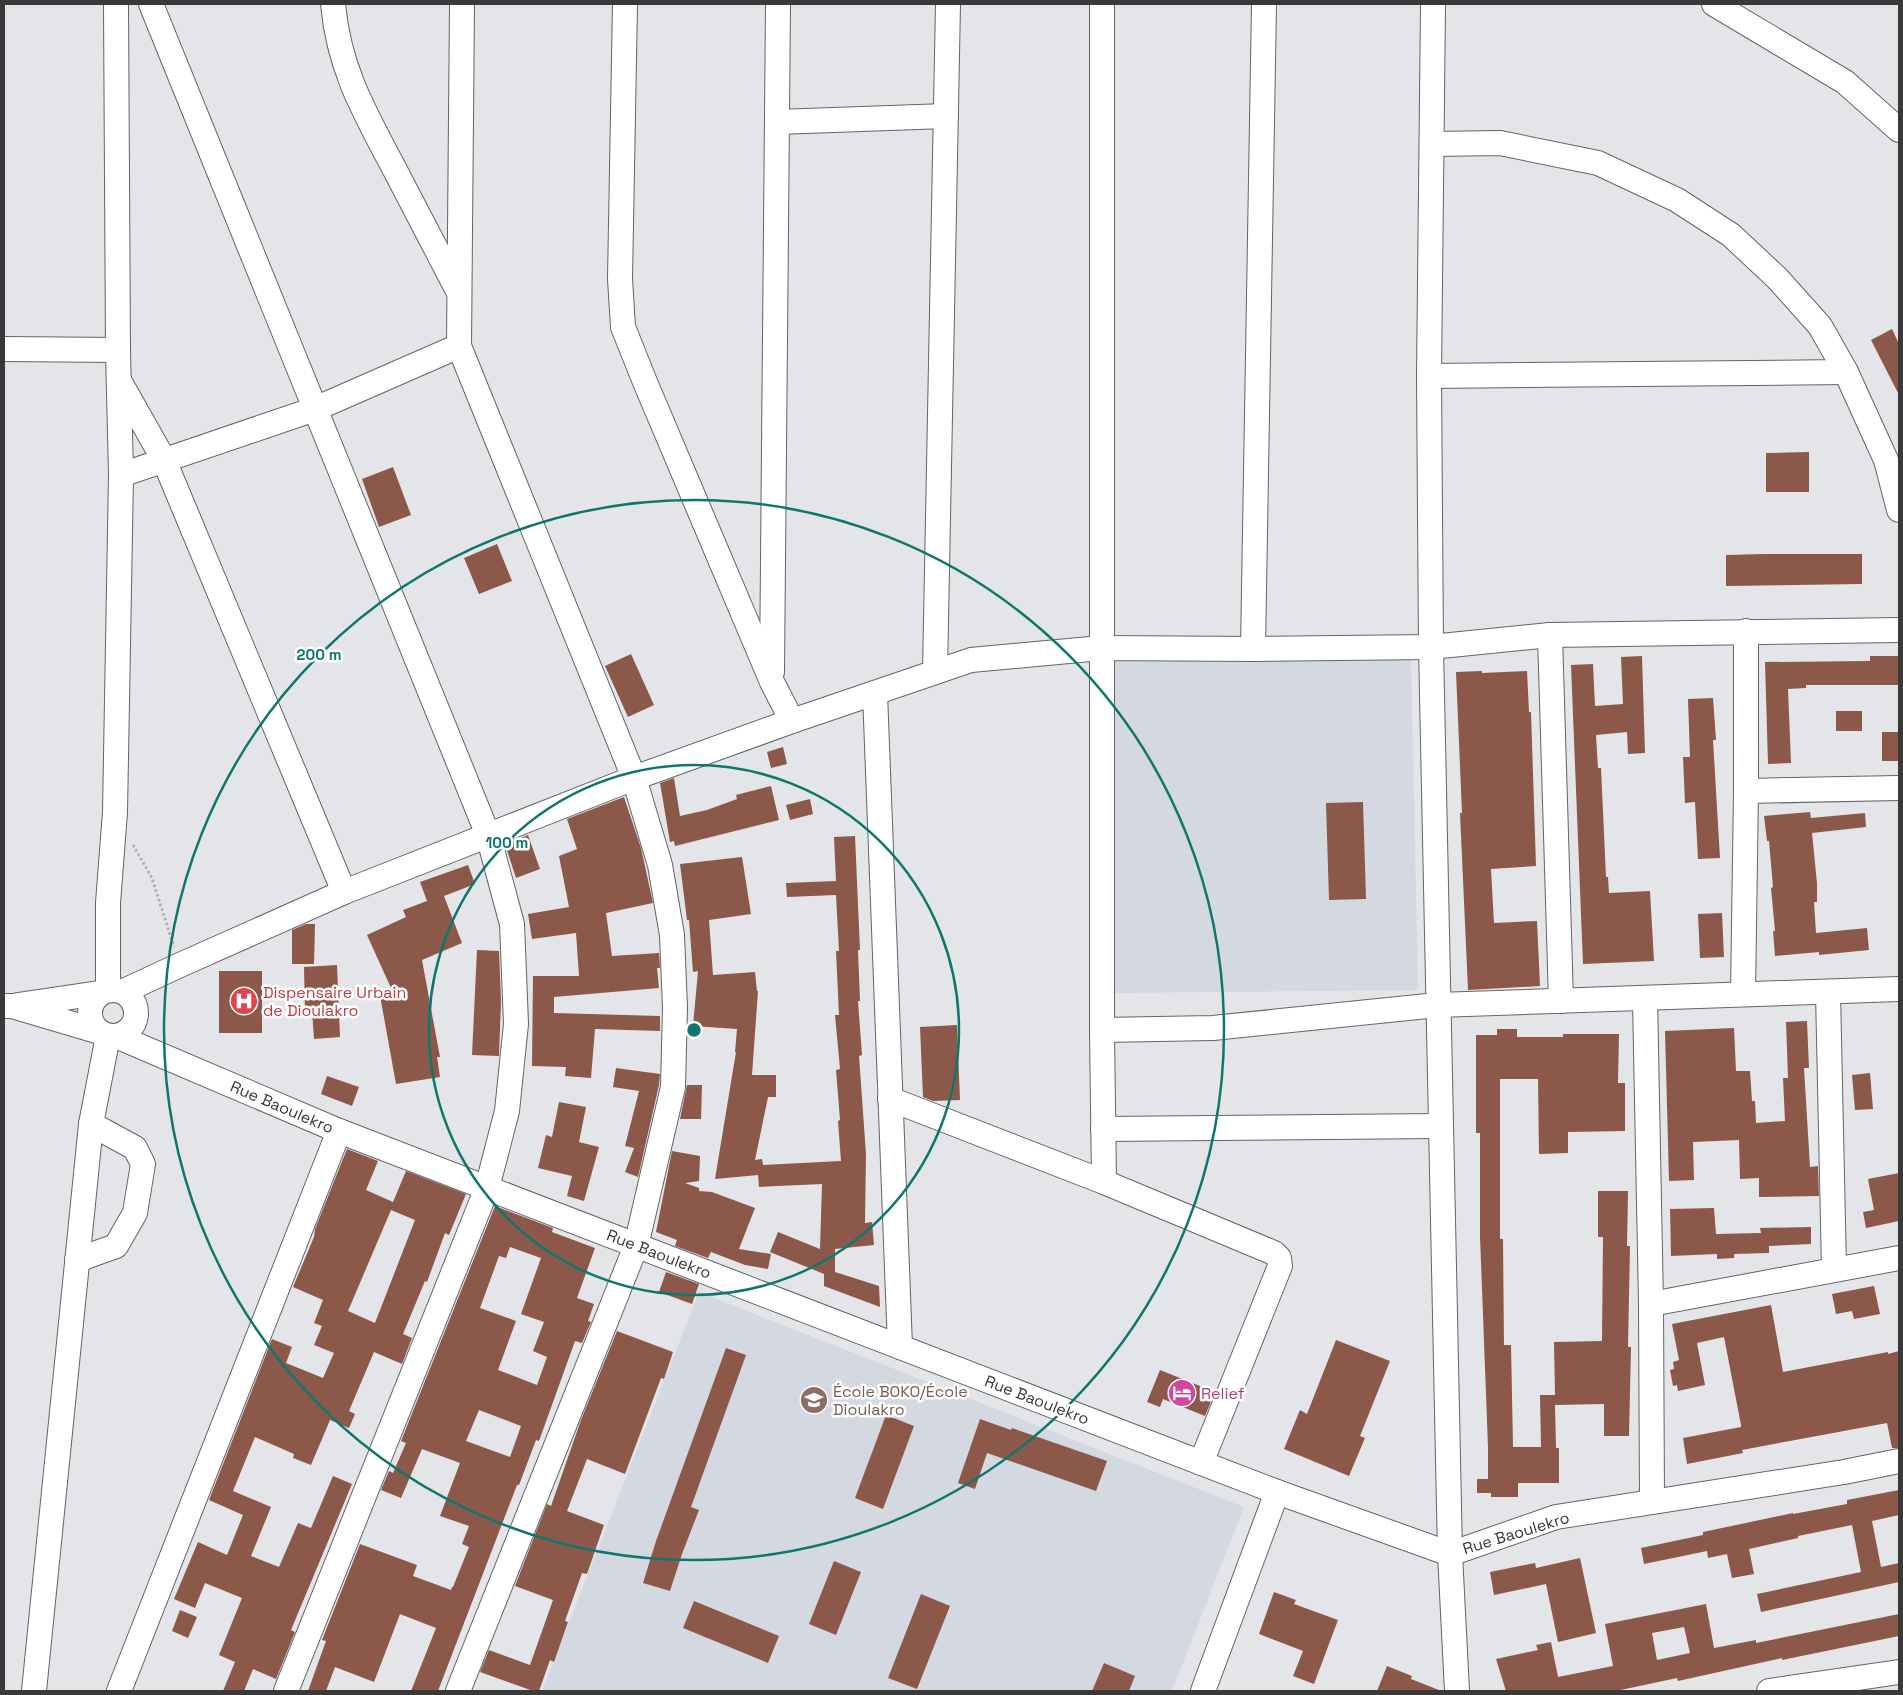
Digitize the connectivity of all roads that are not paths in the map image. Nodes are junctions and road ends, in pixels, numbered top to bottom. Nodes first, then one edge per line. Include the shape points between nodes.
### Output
1 (116, 4) edge
2 (151, 4) edge
3 (333, 4) edge
4 (462, 4) edge
5 (625, 4) edge
6 (778, 4) edge
7 (948, 4) edge
8 (1102, 4) edge
9 (1264, 4) edge
10 (1433, 4) edge
11 (1714, 4) edge
12 (946, 116) junction
13 (777, 122) junction
14 (1899, 130) edge
15 (1432, 144) junction
16 (459, 292) junction
17 (459, 346) junction
18 (4, 349) edge
19 (118, 350) junction
20 (1846, 372) junction
21 (1430, 376) junction
22 (119, 382) junction
23 (315, 409) junction
24 (164, 460) junction
25 (121, 475) junction
26 (1899, 510) edge
27 (1899, 630) edge
28 (1746, 631) junction
29 (1550, 635) junction
30 (1430, 647) junction
31 (1101, 648) junction
32 (1253, 649) junction
33 (935, 672) junction
34 (772, 682) junction
35 (875, 693) junction
36 (792, 721) junction
37 (634, 778) junction
38 (1899, 788) edge
39 (1746, 791) junction
40 (488, 835) junction
41 (344, 892) junction
42 (1899, 990) edge
43 (110, 991) junction
44 (1828, 992) junction
45 (1743, 994) junction
46 (1645, 998) junction
47 (1561, 1001) junction
48 (1437, 1005) junction
49 (8, 1006) edge
50 (1102, 1030) junction
51 (108, 1035) junction
52 (890, 1099) junction
53 (91, 1124) junction
54 (1440, 1126) junction
55 (1103, 1129) junction
56 (339, 1131) junction
57 (1104, 1182) junction
58 (487, 1188) junction
59 (636, 1246) junction
60 (1899, 1258) edge
61 (77, 1260) junction
62 (1834, 1269) junction
63 (1651, 1304) junction
64 (900, 1347) junction
65 (1899, 1461) edge
66 (1201, 1463) junction
67 (1277, 1492) junction
68 (1652, 1501) junction
69 (1450, 1554) junction
70 (1899, 1672) edge
71 (34, 1691) edge
72 (119, 1691) edge
73 (286, 1691) edge
74 (458, 1691) edge
75 (1203, 1691) edge
76 (1457, 1691) edge
77 (1768, 1691) edge

1 - 19 street
2 - 23 street
3 - 16 street via 344,63 358,99
4 - 16 street
5 - 34 street via 620,279 623,326
6 - 13 street
7 - 12 street
8 - 31 street
9 - 32 street
10 - 15 street
11 - 14 street via 1845,82
12 - 13 street
12 - 33 street
13 - 34 street
15 - 20 street via 1500,143 1598,163 1677,200 1731,235 1777,278 1820,326
15 - 21 street
16 - 17 street
17 - 23 street
17 - 37 street
18 - 19 street
19 - 22 street
20 - 21 street
20 - 26 street via 1886,460
21 - 30 street
22 - 24 street
22 - 25 street
23 - 24 street
23 - 40 street
24 - 25 street
24 - 41 street
25 - 43 street via 115,812 108,903
27 - 28 street, Rue Baoulekro
28 - 29 street, Rue Baoulekro
28 - 39 street
29 - 30 street, Rue Baoulekro
29 - 47 street
30 - 32 street, Rue Baoulekro
30 - 48 street
31 - 32 street, Rue Baoulekro
31 - 33 street, Rue Baoulekro via 971,660
31 - 50 street
33 - 35 street, Rue Baoulekro
34 - 36 street
35 - 36 street, Rue Baoulekro
35 - 52 street
36 - 37 street, Rue Baoulekro
37 - 40 street, Rue Baoulekro
37 - 59 street via 660,865 672,934 675,1008 672,1087
38 - 39 street
39 - 45 street
40 - 41 street, Rue Baoulekro
40 - 58 street via 512,924 516,1024 508,1111
41 - 43 street, Rue Baoulekro via 180,965
42 - 44 street
43 - 49 street, Rue Baoulekro
43 - 51 street via 92,1001 89,1013 92,1024
43 - 51 street via 134,1002 136,1016 129,1029
44 - 45 street
44 - 62 street
45 - 46 street
46 - 47 street
46 - 63 street
47 - 48 street
48 - 50 street via 1213,1028
48 - 54 street
49 - 51 street, Rue Baoulekro
50 - 55 street
51 - 53 street
51 - 56 street, Rue Baoulekro
52 - 57 street
52 - 64 street
53 - 61 street
53 - 61 street via 134,1148 143,1164 135,1213 116,1246
54 - 55 street
54 - 69 street
55 - 57 street
56 - 58 street, Rue Baoulekro
56 - 72 street
57 - 66 street via 1280,1258 1280,1266
58 - 59 street, Rue Baoulekro
58 - 73 street
59 - 64 street, Rue Baoulekro
59 - 74 street
60 - 62 street
61 - 71 street
62 - 63 street
63 - 68 street
64 - 66 street, Rue Baoulekro
65 - 68 street, Rue Baoulekro
66 - 67 street, Rue Baoulekro
67 - 69 street, Rue Baoulekro
67 - 75 street
68 - 69 street, Rue Baoulekro via 1556,1517
69 - 76 street
70 - 77 street

